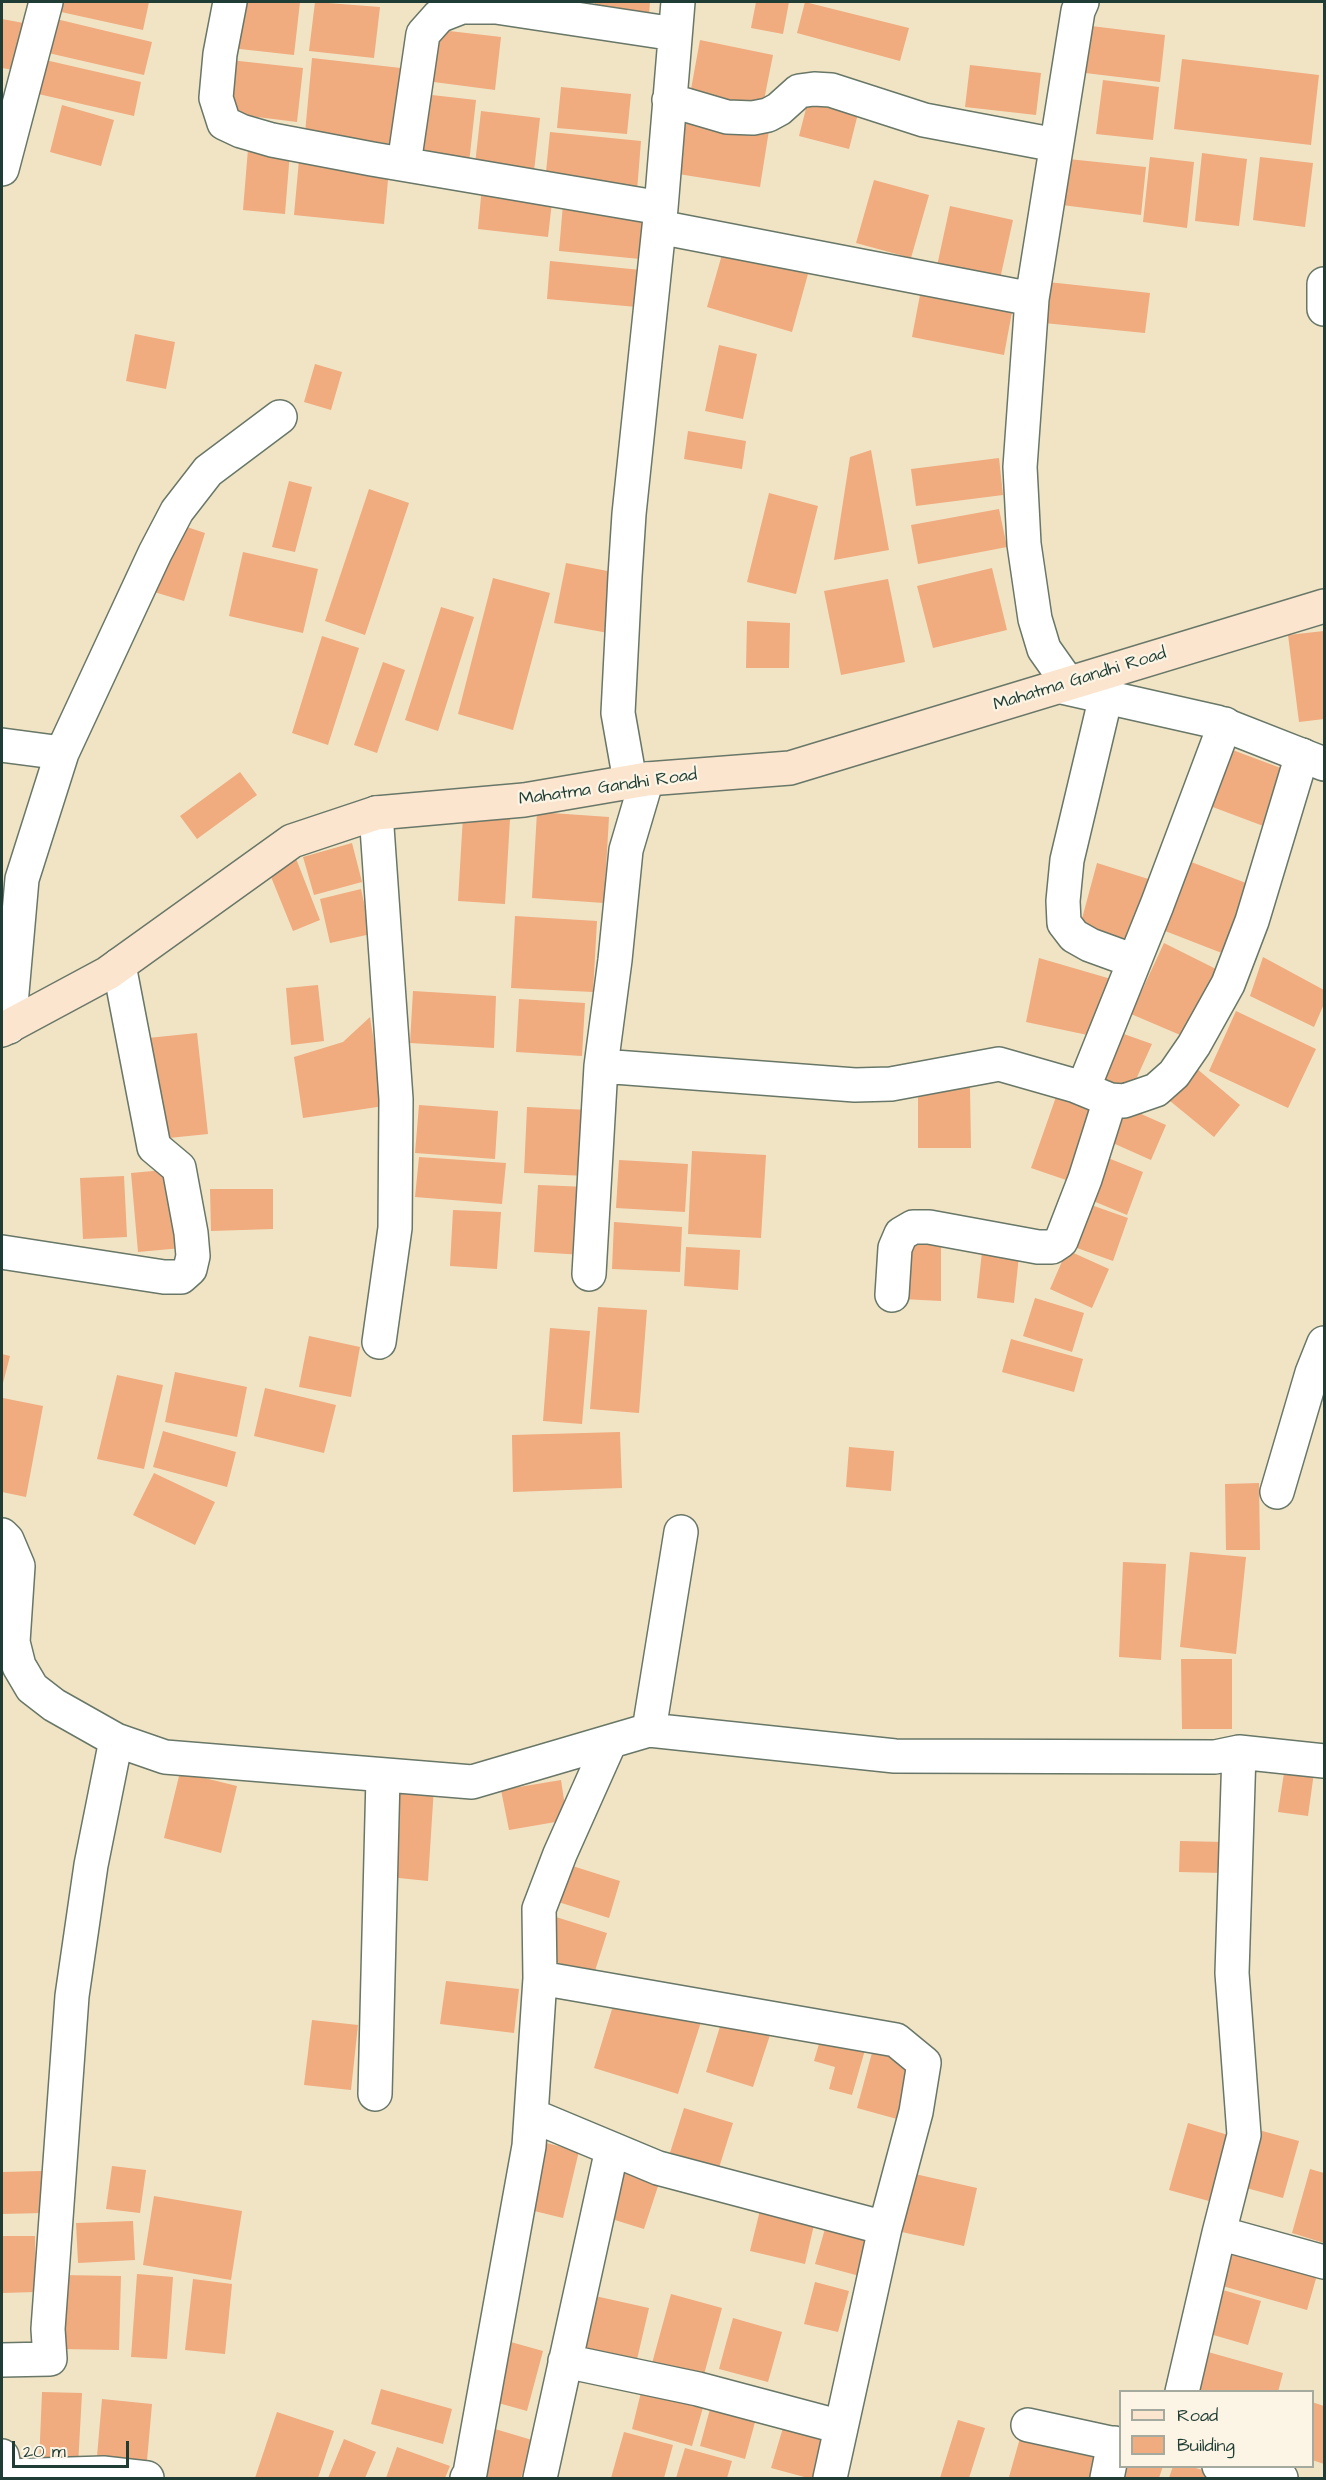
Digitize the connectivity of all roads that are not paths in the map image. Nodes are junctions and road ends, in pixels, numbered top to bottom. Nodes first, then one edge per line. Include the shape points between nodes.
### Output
1 (46, 2) edge
2 (230, 2) edge
3 (678, 2) edge
4 (1082, 2) edge
5 (675, 34) junction
6 (669, 100) junction
7 (1056, 145) junction
8 (404, 164) junction
9 (2, 168) edge
10 (660, 217) junction
11 (1324, 284) edge
12 (1032, 299) junction
13 (1324, 309) edge
14 (280, 417) dead end
15 (1324, 606) edge
16 (1062, 685) junction
17 (1106, 696) junction
18 (1225, 724) junction
19 (2, 745) edge
20 (62, 753) junction
21 (1313, 760) edge
22 (638, 780) junction
23 (376, 813) junction
24 (1134, 961) junction
25 (119, 965) junction
26 (5, 1028) edge
27 (601, 1066) junction
28 (1096, 1095) junction
29 (2, 1252) edge
30 (589, 1274) dead end
31 (892, 1295) dead end
32 (379, 1342) dead end
33 (1324, 1343) edge
34 (1277, 1492) dead end
35 (681, 1532) dead end
36 (2, 1535) edge
37 (649, 1730) junction
38 (116, 1740) junction
39 (610, 1742) junction
40 (1239, 1752) junction
41 (1324, 1761) edge
42 (382, 1776) junction
43 (540, 1978) junction
44 (375, 2094) dead end
45 (531, 2115) junction
46 (612, 2149) junction
47 (885, 2228) junction
48 (1219, 2232) junction
49 (1324, 2262) edge
50 (2, 2360) edge
51 (566, 2361) junction
52 (1182, 2390) edge
53 (1028, 2425) dead end
54 (841, 2427) junction
55 (1117, 2444) edge
56 (2, 2456) edge
57 (1229, 2468) edge
58 (147, 2478) edge
59 (467, 2478) edge
60 (540, 2478) edge
61 (830, 2478) edge
62 (1107, 2478) edge
63 (1281, 2478) edge

1 - 9 street
2 - 8 street via 216,98 224,123 272,140
3 - 5 street
4 - 7 street
5 - 6 street
5 - 8 street via 496,8 462,7 439,16 423,34
6 - 7 street via 727,117 753,118 779,109 799,92 831,90 924,120
6 - 10 street
7 - 12 street
8 - 10 street
10 - 12 street
10 - 22 street via 629,514 618,713
11 - 13 street
12 - 16 street via 1020,467 1024,544 1035,619 1044,649
14 - 20 street via 208,471 177,511
15 - 16 main road, Mahatma Gandhi Road
16 - 17 street
16 - 22 main road, Mahatma Gandhi Road via 790,768
17 - 18 street
17 - 24 street via 1067,860 1064,923 1074,936 1090,945
18 - 21 street
18 - 24 street
19 - 20 street
20 - 26 street via 22,879
21 - 28 street via 1228,984 1188,1055 1156,1090 1124,1101
22 - 23 main road, Mahatma Gandhi Road via 524,800
22 - 27 street
23 - 25 main road, Mahatma Gandhi Road via 292,841
23 - 32 street via 396,1099 395,1228
24 - 28 street
25 - 26 main road, Mahatma Gandhi Road
25 - 29 street via 154,1147 179,1168 191,1233 190,1269 181,1277 164,1277
27 - 28 street via 855,1085 891,1084 999,1064
27 - 30 street
28 - 31 street via 1085,1179 1061,1241 1052,1247 1038,1246 913,1227 901,1234 895,1248
33 - 34 street
35 - 37 street
36 - 38 street via 18,1566 13,1642 19,1666 32,1688 54,1705
37 - 39 street
37 - 40 street via 895,1756 1215,1757
38 - 42 street via 165,1756
38 - 50 street via 91,1865 72,1996 50,2307 50,2359
39 - 42 street via 472,1782
39 - 43 street via 539,1909
40 - 41 street
40 - 48 street via 1232,1973 1244,2135
42 - 44 street
43 - 45 street
43 - 47 street via 896,2040 924,2063 916,2112
45 - 46 street
45 - 59 street via 529,2146
46 - 47 street via 658,2168
46 - 51 street
47 - 54 street
48 - 49 street
48 - 52 street
51 - 54 street via 698,2389
51 - 60 street
53 - 55 street
54 - 61 street
55 - 62 street
56 - 58 street via 6,2476 103,2473
57 - 63 street

